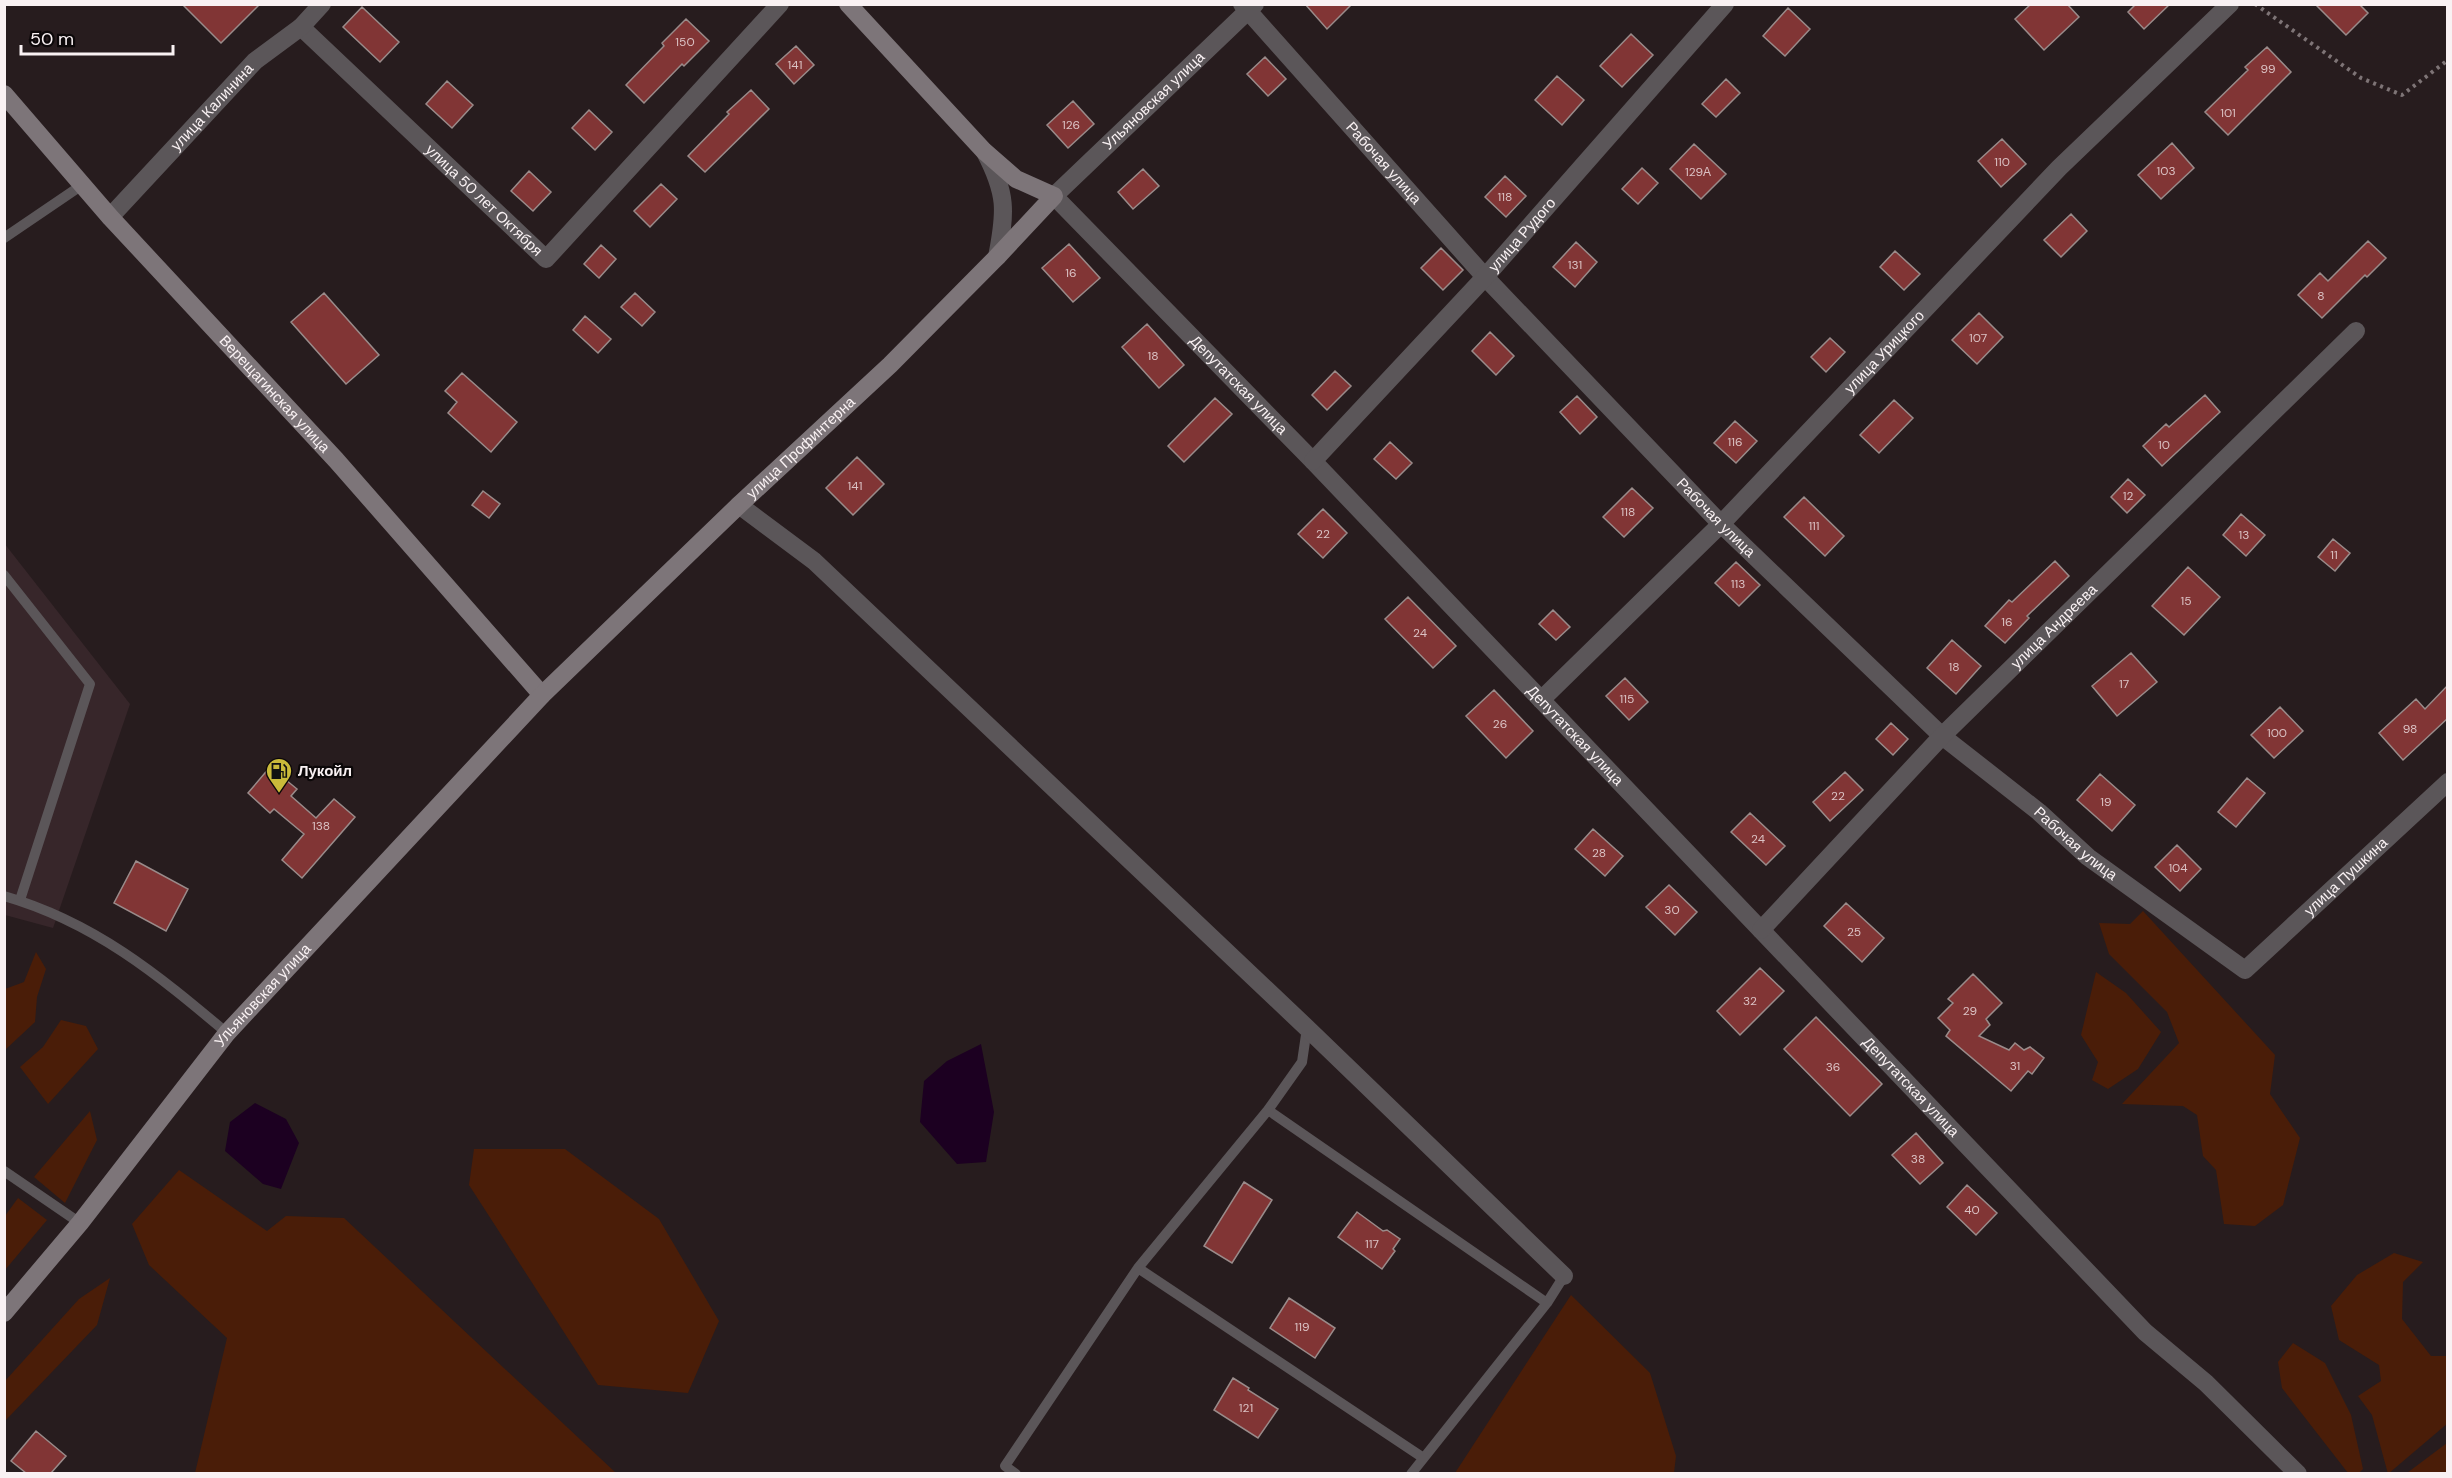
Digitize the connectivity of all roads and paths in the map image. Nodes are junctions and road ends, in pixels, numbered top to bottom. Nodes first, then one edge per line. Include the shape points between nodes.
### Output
1 (322, 4) edge
2 (780, 4) edge
3 (848, 4) edge
4 (1725, 4) edge
5 (2230, 4) edge
6 (2255, 4) edge
7 (1248, 7) edge
8 (301, 27) junction
9 (2448, 60) edge
10 (4, 94) edge
11 (984, 151) junction
12 (82, 185) junction
13 (1054, 196) junction
14 (110, 217) junction
15 (4, 238) edge
16 (998, 257) junction
17 (1485, 276) junction
18 (2356, 331) dead end
19 (1313, 461) junction
20 (739, 505) junction
21 (1721, 524) junction
22 (4, 575) edge
23 (542, 695) junction
24 (1540, 700) junction
25 (1942, 736) junction
26 (2448, 782) edge
27 (4, 896) edge
28 (20, 900) junction
29 (1761, 930) junction
30 (2246, 970) joint
31 (1307, 1028) junction
32 (226, 1033) junction
33 (1268, 1110) junction
34 (4, 1171) edge
35 (80, 1223) junction
36 (1138, 1268) junction
37 (1564, 1276) joint
38 (1547, 1303) junction
39 (4, 1313) edge
40 (1422, 1457) junction
41 (1016, 1473) edge
42 (1411, 1473) edge
43 (2298, 1473) edge

1 - 8 street, улица Калинина
2 - 8 street, улица 50 лет Октября via 546,259
3 - 11 main road, Депутатская улица
4 - 17 street, улица Рудого
5 - 21 street, улица Урицкого via 2059,168
6 - 9 path via 2361,78 2402,94
7 - 13 street, Ульяновская улица
7 - 17 street, Рабочая улица
8 - 14 street, улица Калинина via 255,61
10 - 12 main road, Верещагинская улица
11 - 13 main road, Депутатская улица via 1016,179
11 - 16 street via 999,178 1003,201
12 - 14 main road, Верещагинская улица
12 - 15 lane
13 - 16 main road, улица Профинтерна
13 - 19 street, Депутатская улица
14 - 23 main road, Верещагинская улица via 336,459
16 - 20 main road, улица Профинтерна
17 - 19 street, улица Рудого
17 - 21 street, Рабочая улица
18 - 25 street, улица Андреева
19 - 24 street, Депутатская улица
20 - 23 main road, улица Профинтерна
20 - 31 street via 814,561
21 - 24 street, улица Урицкого
21 - 25 street, Рабочая улица
22 - 28 lane via 90,684
23 - 32 main road, Ульяновская улица
24 - 29 street, Депутатская улица
25 - 29 street, улица Андреева
25 - 30 street, Рабочая улица via 2039,812 2088,857
26 - 30 street, улица Пушкина
27 - 28 lane
28 - 32 lane via 68,918 126,954 155,973
29 - 43 street, Депутатская улица via 2145,1332 2206,1383
31 - 33 lane via 1302,1062
31 - 37 street
32 - 35 main road, Ульяновская улица
33 - 36 lane
33 - 38 lane
34 - 35 lane
35 - 39 main road, Ульяновская улица
36 - 40 lane
36 - 41 lane via 1005,1466
37 - 38 lane
38 - 40 lane
40 - 42 lane

